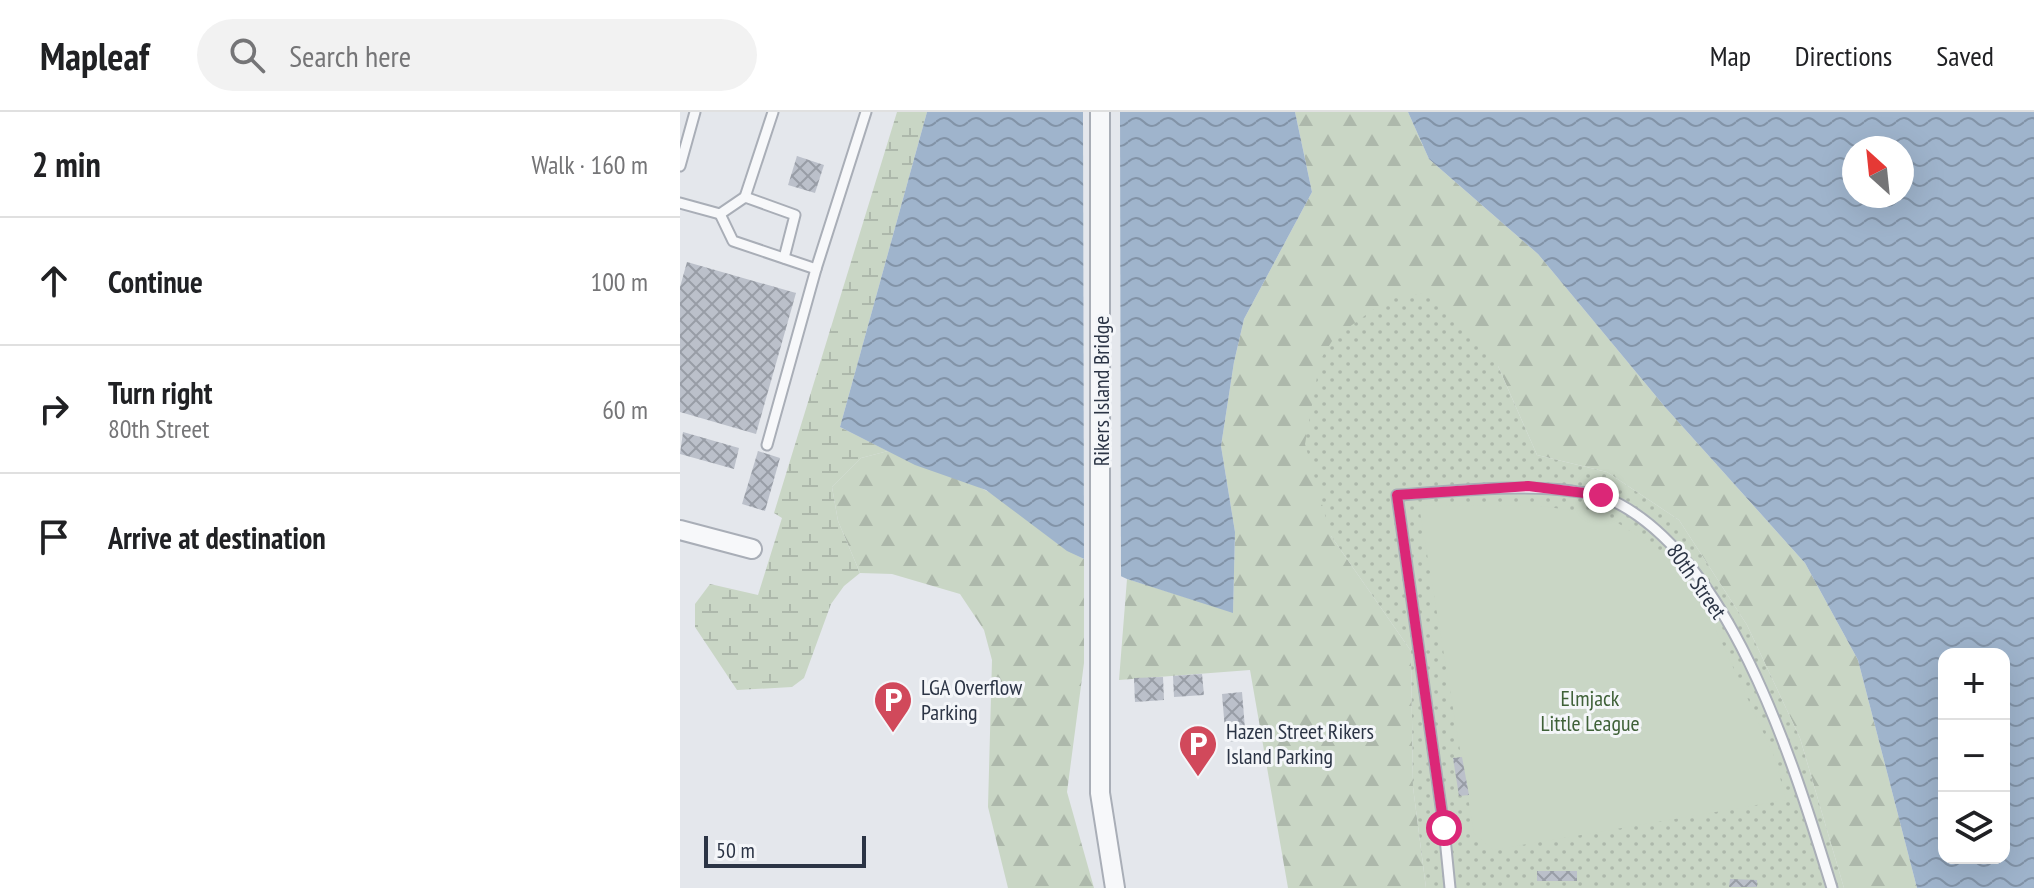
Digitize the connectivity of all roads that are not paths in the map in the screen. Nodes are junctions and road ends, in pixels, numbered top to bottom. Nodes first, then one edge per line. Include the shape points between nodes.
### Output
1 (695, 112) edge
2 (773, 112) edge
3 (865, 112) edge
4 (1100, 112) edge
5 (680, 166) edge
6 (745, 197) junction
7 (680, 203) edge
8 (720, 214) junction
9 (784, 258) junction
10 (816, 269) junction
11 (767, 445) dead end
12 (680, 530) edge
13 (752, 549) dead end
14 (1115, 888) edge
15 (1450, 888) edge
16 (1832, 888) edge

1 - 5 lane
2 - 6 lane
3 - 10 lane
4 - 14 street, Rikers Island Bridge via 1100,793
6 - 8 lane
6 - 9 lane via 795,215
7 - 8 lane
8 - 9 lane via 733,241
9 - 10 lane
10 - 11 lane
12 - 13 street
15 - 16 lane, 80th Street via 1397,495 1528,486 1601,495 1662,531 1714,597 1790,758

